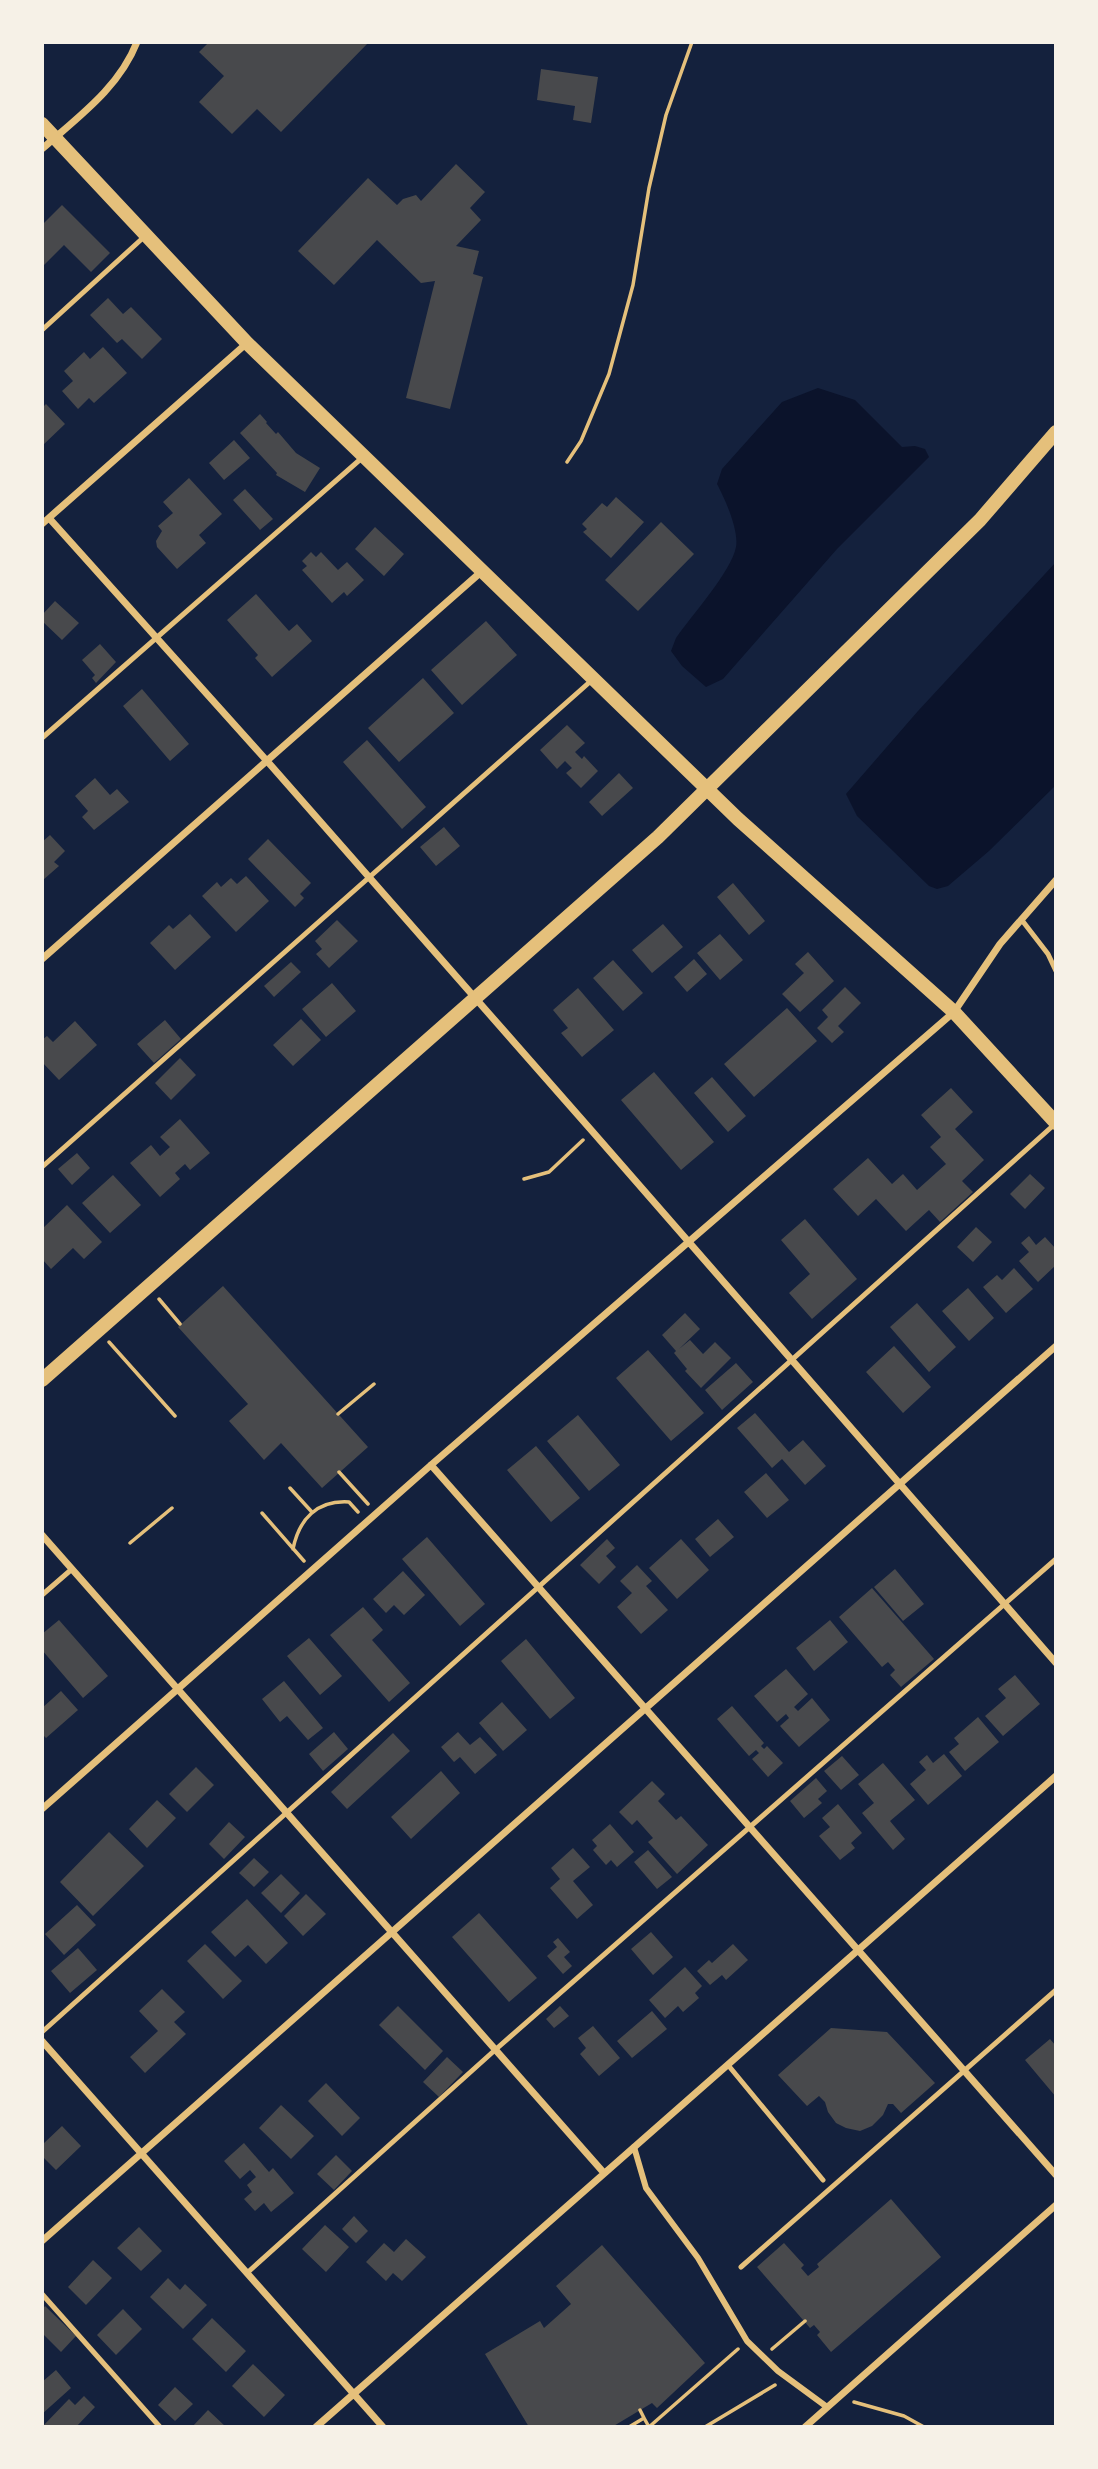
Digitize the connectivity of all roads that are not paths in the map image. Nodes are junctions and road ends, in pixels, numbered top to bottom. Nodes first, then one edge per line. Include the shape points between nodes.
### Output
1 (137, 42) edge
2 (42, 124) edge
3 (55, 138) junction
4 (42, 149) edge
5 (145, 236) junction
6 (42, 330) edge
7 (247, 343) junction
8 (1056, 432) edge
9 (363, 457) junction
10 (49, 518) junction
11 (42, 524) edge
12 (481, 572) junction
13 (158, 639) junction
14 (593, 679) junction
15 (42, 738) edge
16 (267, 761) junction
17 (708, 790) junction
18 (369, 878) junction
19 (1056, 880) edge
20 (1021, 918) junction
21 (42, 960) edge
22 (1056, 971) edge
23 (475, 1000) junction
24 (954, 1012) junction
25 (1056, 1123) edge
26 (42, 1167) edge
27 (688, 1242) junction
28 (1056, 1346) edge
29 (791, 1360) junction
30 (42, 1380) edge
31 (431, 1465) junction
32 (900, 1484) junction
33 (42, 1535) edge
34 (1056, 1559) edge
35 (72, 1569) junction
36 (539, 1587) junction
37 (42, 1595) edge
38 (1005, 1605) junction
39 (1056, 1663) edge
40 (177, 1689) junction
41 (646, 1708) junction
42 (1056, 1776) edge
43 (42, 1809) edge
44 (286, 1813) junction
45 (750, 1828) junction
46 (392, 1932) junction
47 (859, 1950) junction
48 (1056, 1990) edge
49 (42, 2032) edge
50 (42, 2041) edge
51 (495, 2050) junction
52 (728, 2065) junction
53 (964, 2070) junction
54 (634, 2147) junction
55 (141, 2154) junction
56 (604, 2173) junction
57 (1056, 2175) edge
58 (823, 2180) dead end
59 (1056, 2205) edge
60 (42, 2241) edge
61 (741, 2267) dead end
62 (247, 2273) junction
63 (42, 2294) edge
64 (353, 2394) junction
65 (827, 2407) junction
66 (160, 2427) edge
67 (316, 2427) edge
68 (383, 2427) edge
69 (805, 2427) edge

1 - 3 street via 120,74
2 - 3 main road
3 - 4 street
3 - 5 main road
5 - 6 lane
5 - 7 main road
7 - 9 main road
7 - 10 street
8 - 17 main road via 981,520
9 - 12 main road
9 - 13 lane
10 - 11 street
10 - 13 street
12 - 14 main road
12 - 16 street
13 - 15 lane
13 - 16 street
14 - 17 main road
14 - 18 lane
16 - 18 street
16 - 21 street
17 - 23 main road
17 - 24 main road
18 - 23 street
18 - 26 lane
19 - 20 street
20 - 22 lane
20 - 24 street
23 - 27 street
23 - 30 main road
24 - 25 main road
24 - 27 street
25 - 29 lane
27 - 29 street
27 - 31 street
28 - 32 street
29 - 32 street
29 - 36 lane
31 - 36 street
31 - 40 street
32 - 38 street
32 - 41 street
33 - 35 street
34 - 38 lane
35 - 37 lane
35 - 40 street
36 - 41 street
36 - 44 lane
38 - 39 street
38 - 45 lane
40 - 43 street
40 - 44 street
41 - 45 street
41 - 46 street
42 - 47 street
44 - 46 street
44 - 49 lane
45 - 47 street
45 - 51 lane
46 - 51 street
46 - 55 street
47 - 52 street
47 - 53 street
48 - 53 lane
50 - 55 street
51 - 56 street
51 - 62 lane
52 - 54 street
52 - 58 lane
53 - 57 street
53 - 61 lane
54 - 56 street
54 - 65 street via 646,2188 698,2258 747,2341
55 - 60 street
55 - 62 street
56 - 64 street
59 - 65 street
62 - 64 street
63 - 66 lane
64 - 67 street
64 - 68 street
65 - 69 street

